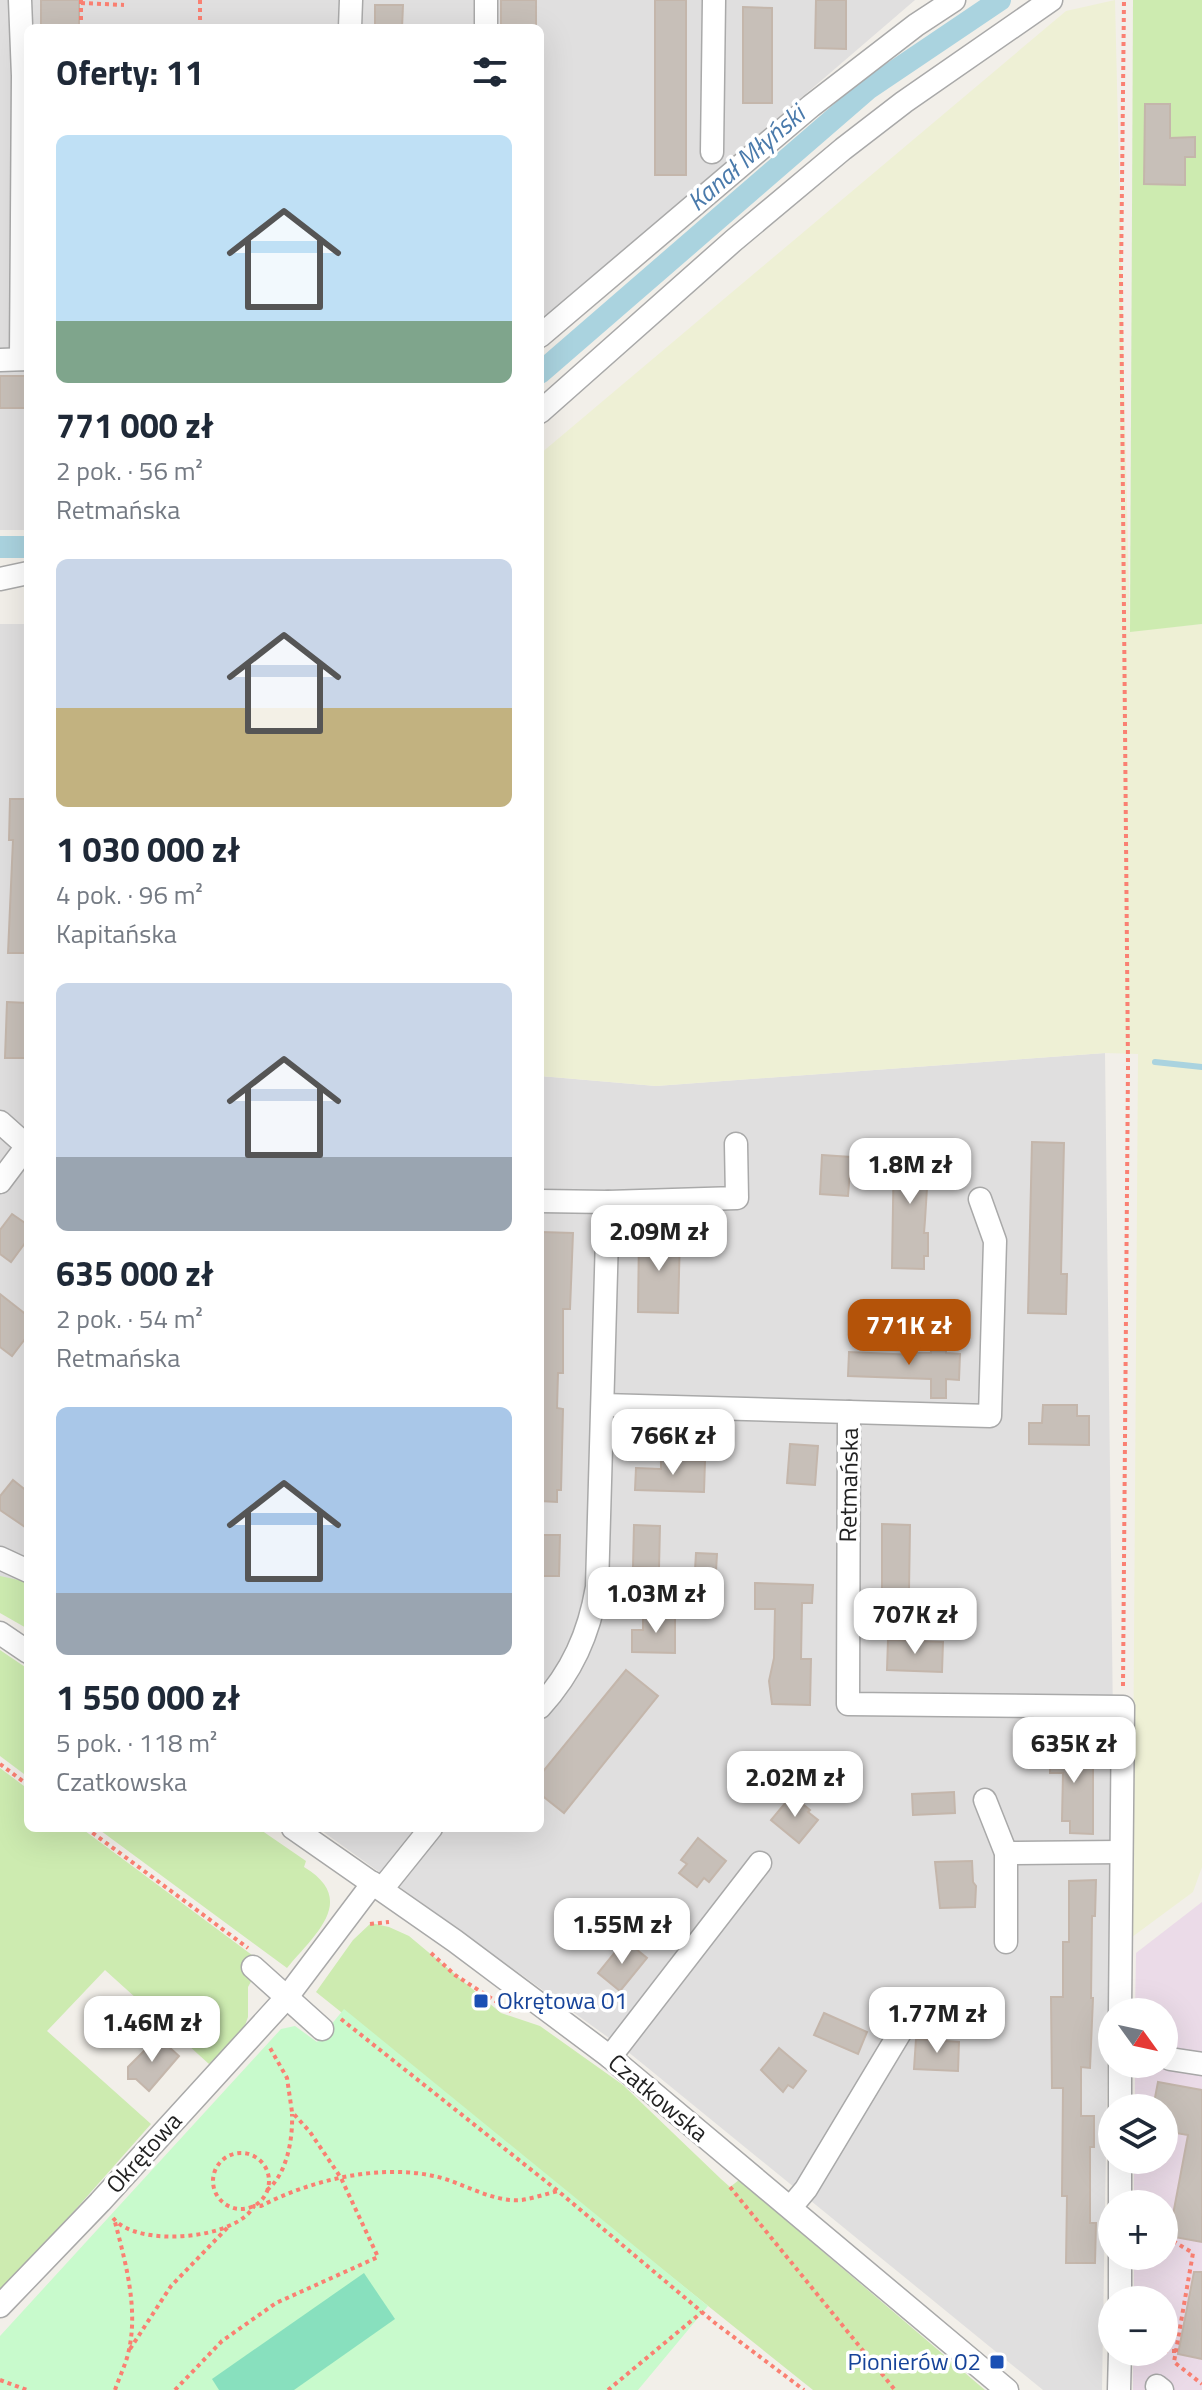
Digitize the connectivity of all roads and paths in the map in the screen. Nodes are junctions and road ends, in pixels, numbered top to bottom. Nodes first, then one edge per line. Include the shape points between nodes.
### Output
1 (20, 0) edge
2 (200, 0) edge
3 (351, 0) edge
4 (486, 0) edge
5 (714, 0) edge
6 (954, 0) edge
7 (1051, 0) edge
8 (1124, 0) edge
9 (81, 2) edge
10 (124, 5) dead end
11 (81, 24) edge
12 (200, 24) edge
13 (350, 24) edge
14 (486, 24) edge
15 (712, 152) dead end
16 (544, 333) edge
17 (16, 359) edge
18 (544, 408) edge
19 (24, 574) edge
20 (0, 579) edge
21 (0, 1122) edge
22 (24, 1143) edge
23 (736, 1144) dead end
24 (24, 1151) edge
25 (0, 1182) edge
26 (980, 1199) dead end
27 (544, 1201) edge
28 (608, 1202) junction
29 (603, 1405) junction
30 (849, 1412) junction
31 (0, 1558) edge
32 (24, 1569) edge
33 (0, 1633) edge
34 (24, 1649) edge
35 (544, 1702) edge
36 (1123, 1707) junction
37 (0, 1764) edge
38 (24, 1782) edge
39 (985, 1800) dead end
40 (91, 1832) edge
41 (299, 1832) edge
42 (427, 1832) edge
43 (1120, 1852) junction
44 (1006, 1853) junction
45 (760, 1863) dead end
46 (377, 1886) junction
47 (395, 1924) dead end
48 (361, 1927) dead end
49 (1006, 1942) dead end
50 (423, 1945) dead end
51 (256, 1961) joint
52 (287, 1997) junction
53 (1120, 1998) edge
54 (516, 2012) dead end
55 (328, 2021) joint
56 (901, 2031) dead end
57 (254, 2032) junction
58 (610, 2057) junction
59 (1178, 2060) edge
60 (1202, 2064) edge
61 (292, 2112) junction
62 (727, 2155) junction
63 (341, 2178) junction
64 (267, 2190) junction
65 (558, 2191) junction
66 (100, 2202) junction
67 (254, 2206) junction
68 (791, 2207) junction
69 (115, 2222) junction
70 (231, 2225) junction
71 (1178, 2244) edge
72 (0, 2306) edge
73 (702, 2312) junction
74 (1178, 2339) edge
75 (129, 2351) junction
76 (1178, 2365) edge
77 (1120, 2366) edge
78 (0, 2380) edge
79 (1202, 2384) edge
80 (27, 2390) edge
81 (115, 2390) edge
82 (175, 2390) edge
83 (608, 2390) edge
84 (804, 2390) edge
85 (895, 2390) edge
86 (1007, 2390) edge
87 (1119, 2390) edge

1 - 17 street
2 - 12 path
3 - 13 street
4 - 14 street
5 - 15 street
6 - 16 street via 811,106
7 - 18 street via 843,149
8 - 36 path via 1121,292 1128,1081
9 - 10 path
9 - 11 path
19 - 20 street
21 - 22 street
23 - 28 street via 737,1198
24 - 25 street
26 - 30 street via 995,1241 990,1416
27 - 28 street
28 - 29 street
29 - 30 street, Retmańska
29 - 35 street via 592,1615 569,1671
30 - 36 street, Retmańska via 848,1704
31 - 32 street
33 - 34 street
36 - 43 street
37 - 38 path
39 - 44 street
40 - 51 path
41 - 46 street, Czatkowska
42 - 46 street, Okrętowa
43 - 44 street
43 - 53 street
44 - 49 street
45 - 58 street
46 - 52 street, Okrętowa
46 - 58 street, Czatkowska
47 - 48 path via 380,1921
50 - 54 path via 455,1975
51 - 52 street
52 - 55 street
52 - 57 street, Okrętowa
55 - 65 path
56 - 68 street
57 - 61 path via 268,2044 287,2078
57 - 66 street, Okrętowa
58 - 62 street, Czatkowska
59 - 60 street
61 - 63 path
61 - 64 path via 288,2152
62 - 68 street, Czatkowska
62 - 85 path via 724,2180
63 - 65 path via 432,2175 498,2198 521,2200
63 - 67 path
63 - 82 path via 378,2257 276,2303 222,2341
64 - 67 path
64 - 67 path via 268,2172 258,2158 233,2155 219,2165 214,2182 220,2198 234,2208
65 - 73 path
66 - 69 path
66 - 72 street, Okrętowa
67 - 70 path
68 - 86 street, Czatkowska
69 - 70 path via 168,2237
69 - 75 path via 130,2286
70 - 75 path via 171,2286
71 - 74 path via 1193,2253
73 - 83 path
73 - 84 path
75 - 81 path
76 - 79 path
77 - 87 street
78 - 80 path

